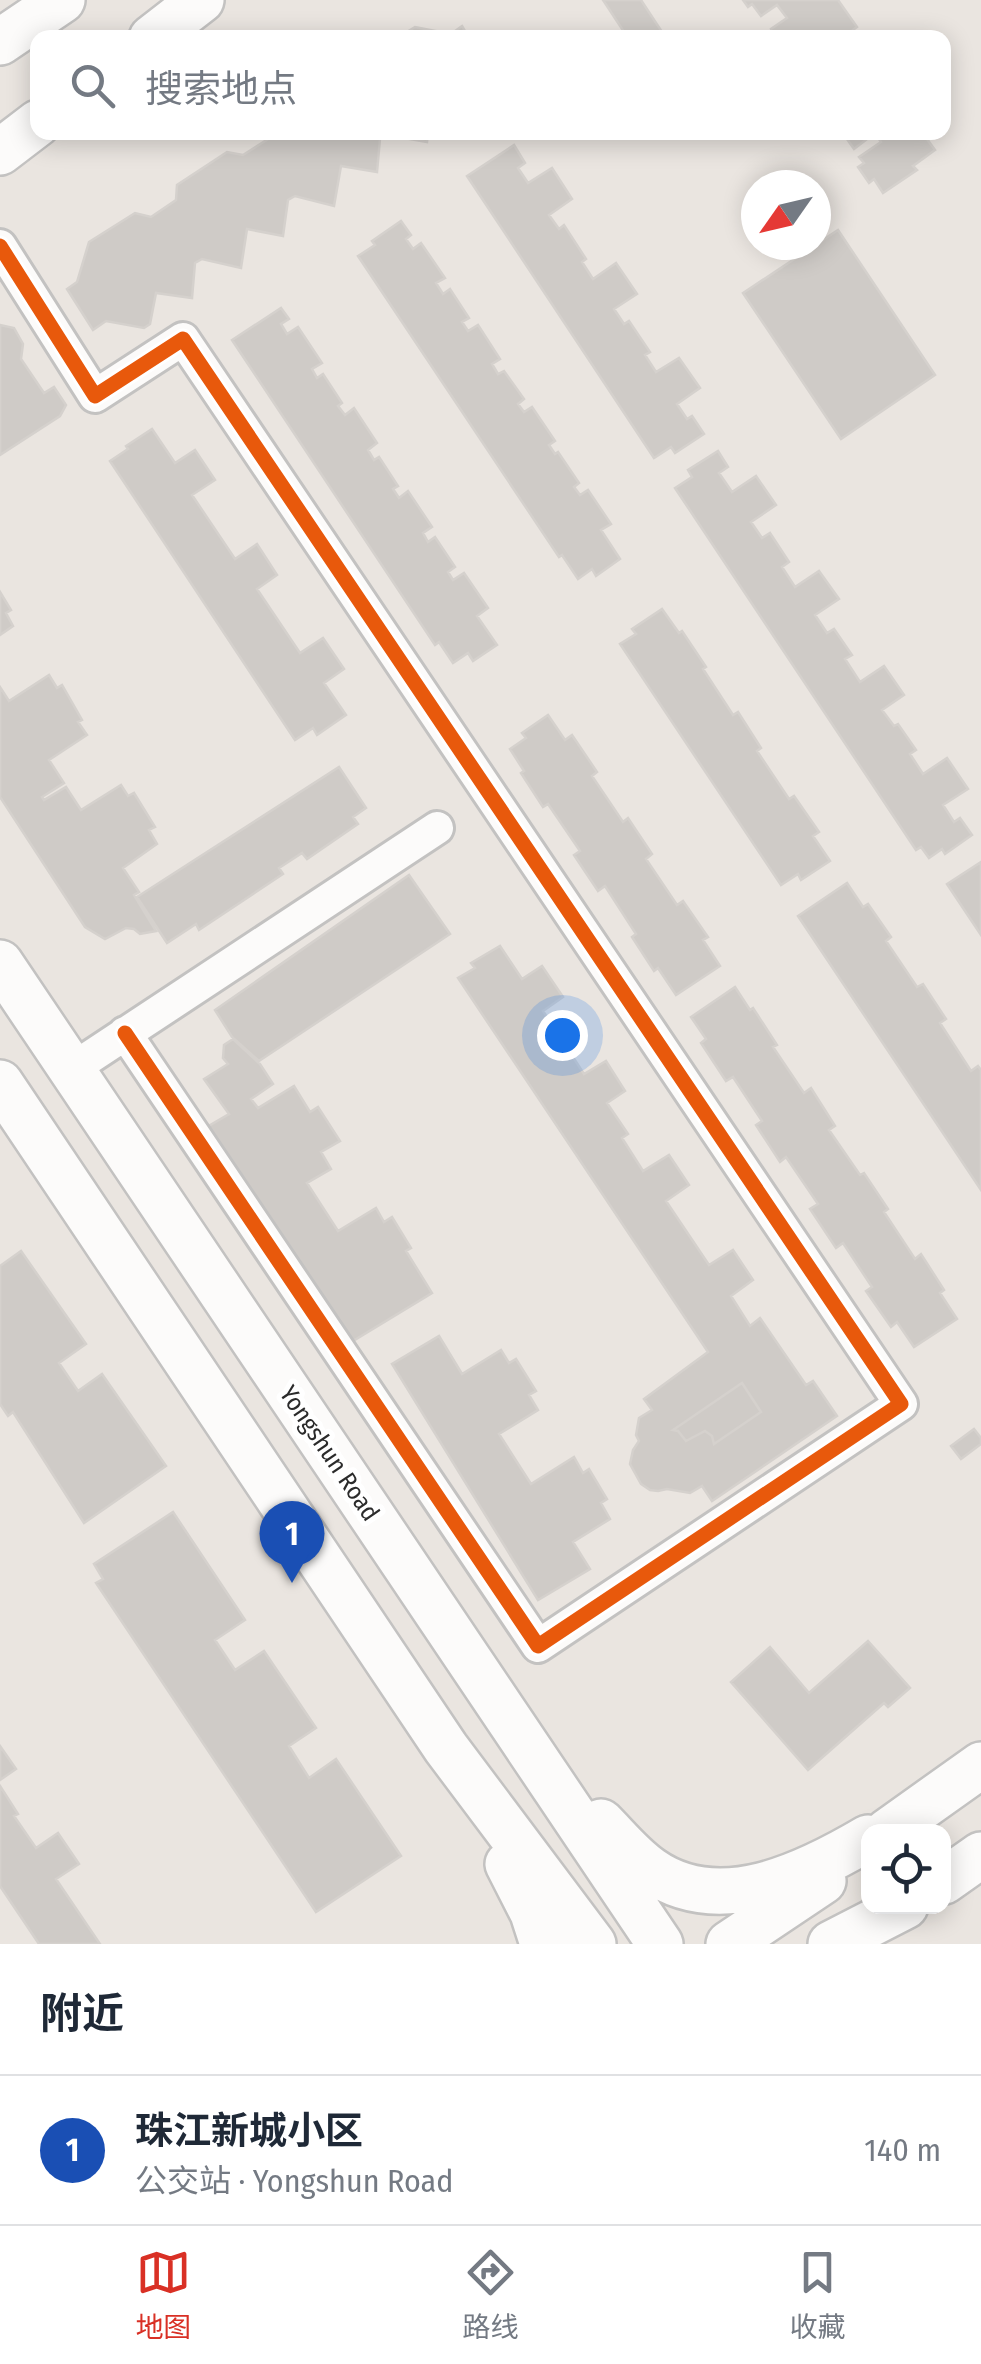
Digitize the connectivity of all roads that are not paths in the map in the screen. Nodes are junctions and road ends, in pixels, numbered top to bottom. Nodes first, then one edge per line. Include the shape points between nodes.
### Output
1 (62, 0) edge
2 (201, 0) edge
3 (162, 30) edge
4 (0, 42) edge
5 (30, 130) edge
6 (0, 152) edge
7 (0, 246) edge
8 (436, 828) dead end
9 (0, 963) edge
10 (125, 1033) junction
11 (72, 1069) junction
12 (4, 1097) edge
13 (494, 1695) junction
14 (446, 1748) junction
15 (981, 1765) edge
16 (894, 1824) edge
17 (861, 1842) edge
18 (861, 1851) edge
19 (981, 1856) edge
20 (951, 1876) edge
21 (892, 1914) edge
22 (897, 1914) edge
23 (543, 1944) edge
24 (592, 1944) edge
25 (660, 1944) edge
26 (730, 1944) edge
27 (831, 1944) edge
28 (864, 1944) edge

1 - 4 main road
2 - 3 main road
5 - 6 main road
7 - 10 street via 95,396 183,339 900,1404 538,1646
8 - 10 street
9 - 11 main road, Yongshun Road
10 - 11 street
11 - 13 main road, Yongshun Road
12 - 14 main road
13 - 17 main road via 626,1849 676,1884 732,1891 765,1884 796,1876
13 - 25 main road, Yongshun Road
14 - 23 main road via 518,1882
14 - 24 main road
15 - 16 main road
18 - 26 main road
19 - 20 main road
21 - 27 main road
22 - 28 main road

